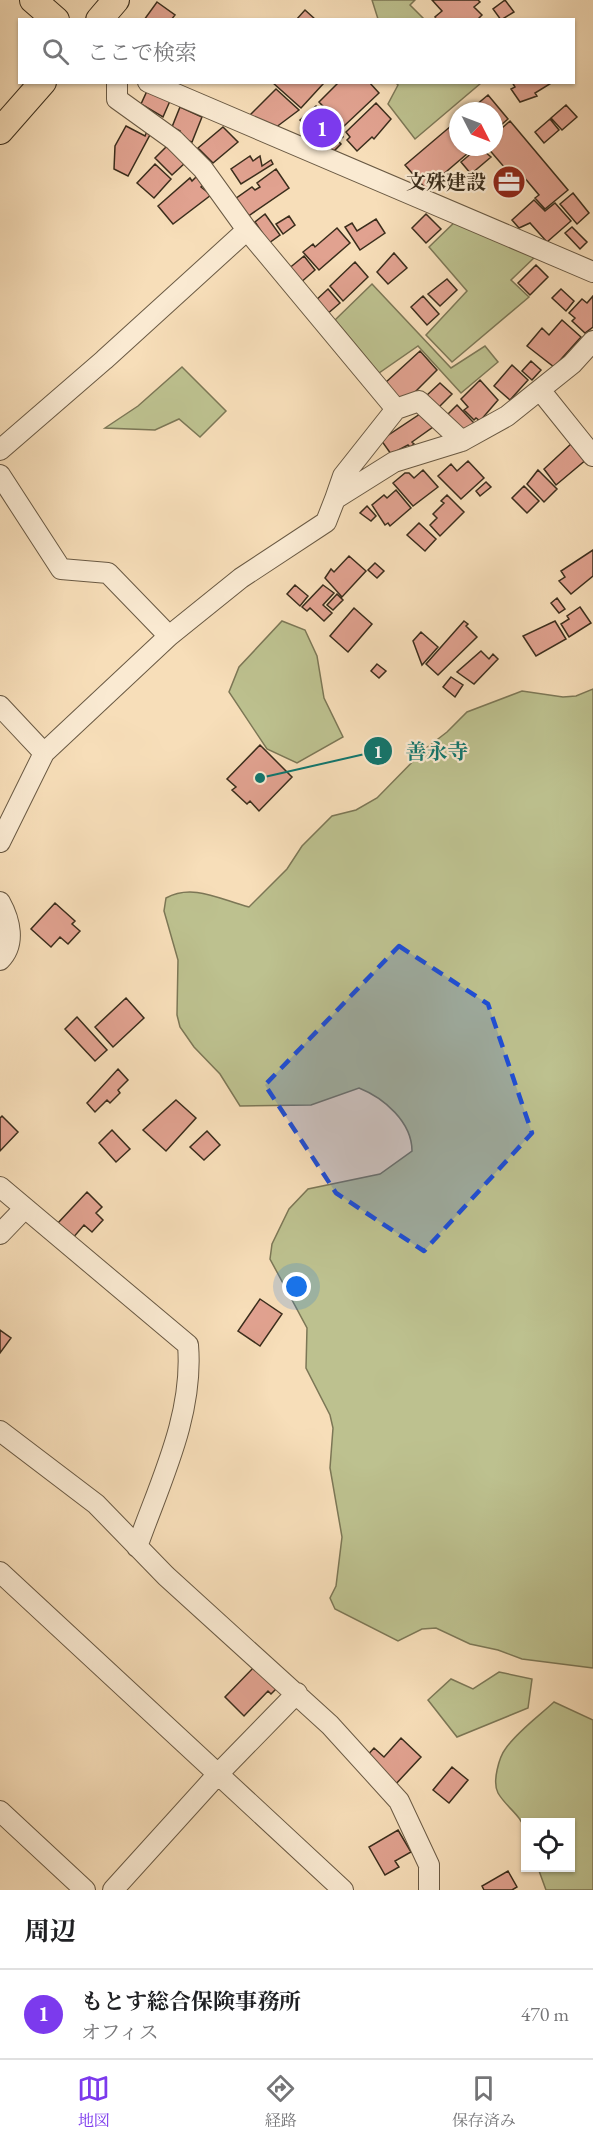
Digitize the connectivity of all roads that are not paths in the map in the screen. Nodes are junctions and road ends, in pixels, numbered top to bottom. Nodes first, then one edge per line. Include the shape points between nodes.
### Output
1 (33, 0) edge
2 (116, 0) edge
3 (54, 18) edge
4 (101, 18) edge
5 (41, 84) edge
6 (117, 84) edge
7 (153, 84) edge
8 (0, 131) edge
9 (246, 230) junction
10 (593, 272) edge
11 (593, 341) edge
12 (540, 390) junction
13 (396, 409) junction
14 (462, 441) junction
15 (0, 450) edge
16 (593, 456) edge
17 (0, 475) edge
18 (335, 499) junction
19 (169, 636) junction
20 (0, 706) edge
21 (44, 753) junction
22 (0, 842) edge
23 (0, 902) edge
24 (0, 960) edge
25 (0, 1187) edge
26 (24, 1209) junction
27 (0, 1234) edge
28 (0, 1431) edge
29 (136, 1546) junction
30 (0, 1572) edge
31 (297, 1693) junction
32 (218, 1774) junction
33 (0, 1811) edge
34 (85, 1890) edge
35 (113, 1890) edge
36 (343, 1890) edge
37 (429, 1890) edge

1 - 3 main road
2 - 4 main road
5 - 8 main road
6 - 9 street via 117,99 174,140 202,169
7 - 10 street
9 - 13 street
9 - 15 street
11 - 12 street
12 - 14 street via 507,416
12 - 16 street
13 - 14 street via 419,401
13 - 18 street via 343,476
14 - 18 street via 394,462
17 - 19 street via 61,569 108,573
18 - 19 street via 326,522 241,578
19 - 21 street
20 - 21 street
21 - 22 street
23 - 24 street via 11,927 6,954
25 - 26 street
26 - 27 street
26 - 29 street via 188,1345 189,1394
28 - 29 street via 96,1504
29 - 31 street
30 - 32 street
31 - 32 street
31 - 37 street via 399,1801 429,1865
32 - 35 street
32 - 36 street
33 - 34 street

